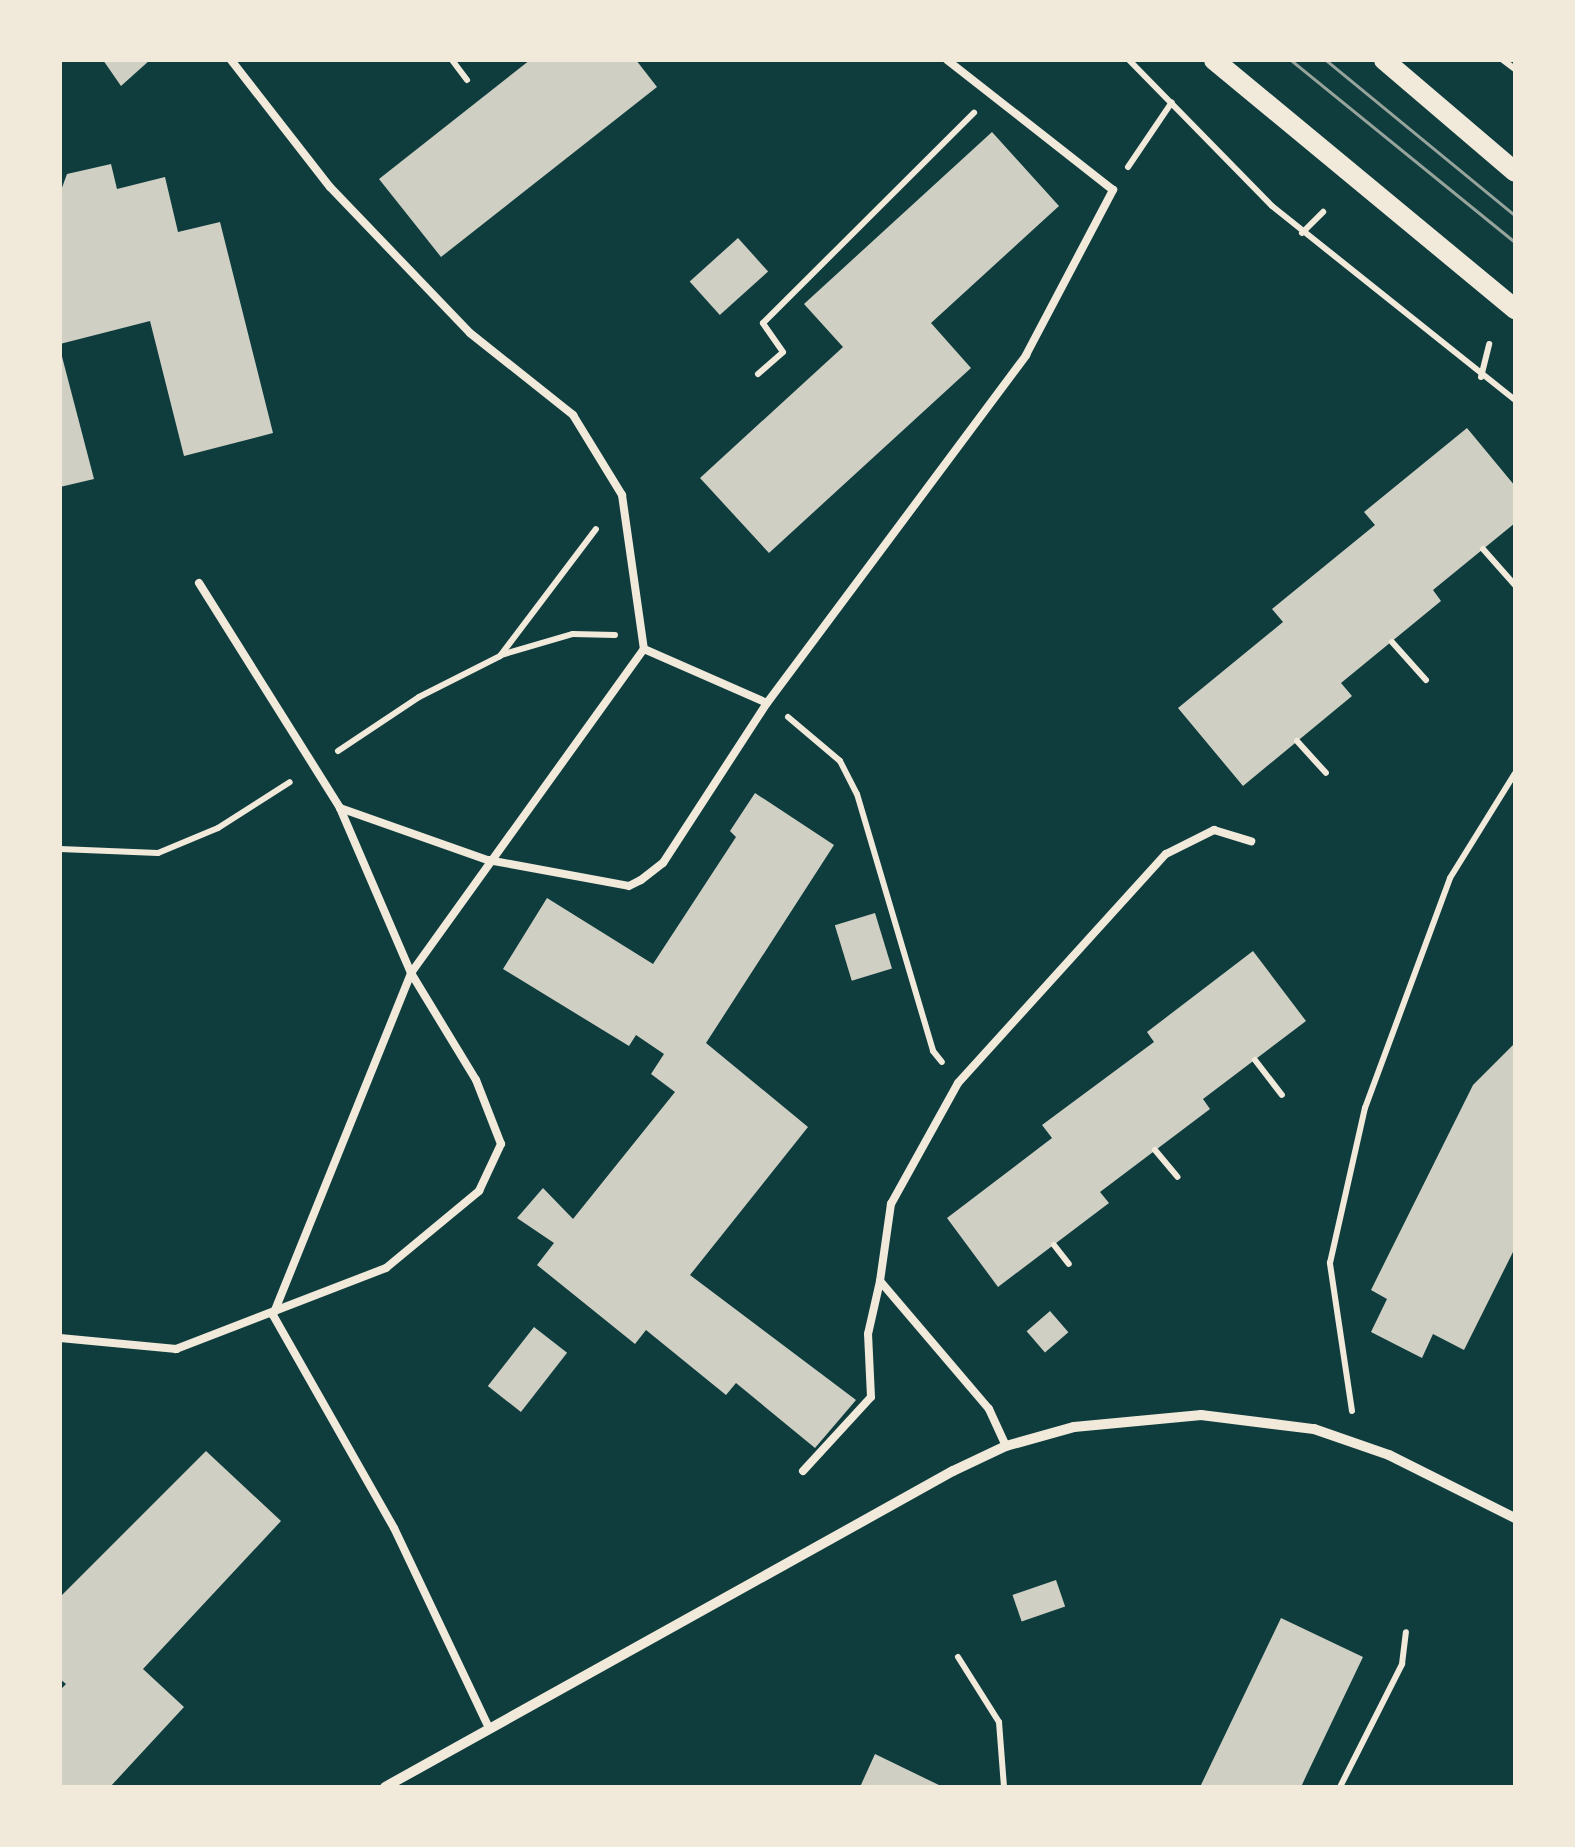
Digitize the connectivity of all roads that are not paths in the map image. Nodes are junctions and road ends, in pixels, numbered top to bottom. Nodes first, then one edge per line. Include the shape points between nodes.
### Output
1 (231, 60) edge
2 (947, 60) edge
3 (1214, 60) edge
4 (1384, 60) edge
5 (1515, 172) edge
6 (1515, 308) edge
7 (199, 584) dead end
8 (644, 649) junction
9 (766, 703) junction
10 (340, 808) junction
11 (1251, 841) dead end
12 (488, 860) junction
13 (410, 973) junction
14 (880, 1281) junction
15 (274, 1314) junction
16 (60, 1338) edge
17 (1006, 1446) junction
18 (803, 1472) dead end
19 (1515, 1518) edge
20 (489, 1728) junction
21 (386, 1787) edge

1 - 8 lane via 330,187 470,333 573,415 622,496
2 - 9 lane via 1112,190 1026,355
3 - 6 main road
4 - 5 main road
7 - 10 lane
8 - 9 lane
8 - 12 lane
9 - 12 lane via 663,863 641,880 629,886
10 - 12 lane
10 - 13 lane
11 - 14 lane via 1214,830 1166,854 958,1083 891,1204
12 - 13 lane
13 - 15 lane
13 - 15 lane via 476,1080 501,1144 479,1192 386,1268
14 - 17 lane via 990,1409
14 - 18 lane via 868,1334 871,1397
15 - 16 lane via 176,1349
15 - 20 lane via 394,1528
17 - 19 street via 1142,1416 1201,1415 1314,1428
17 - 20 street
20 - 21 street

